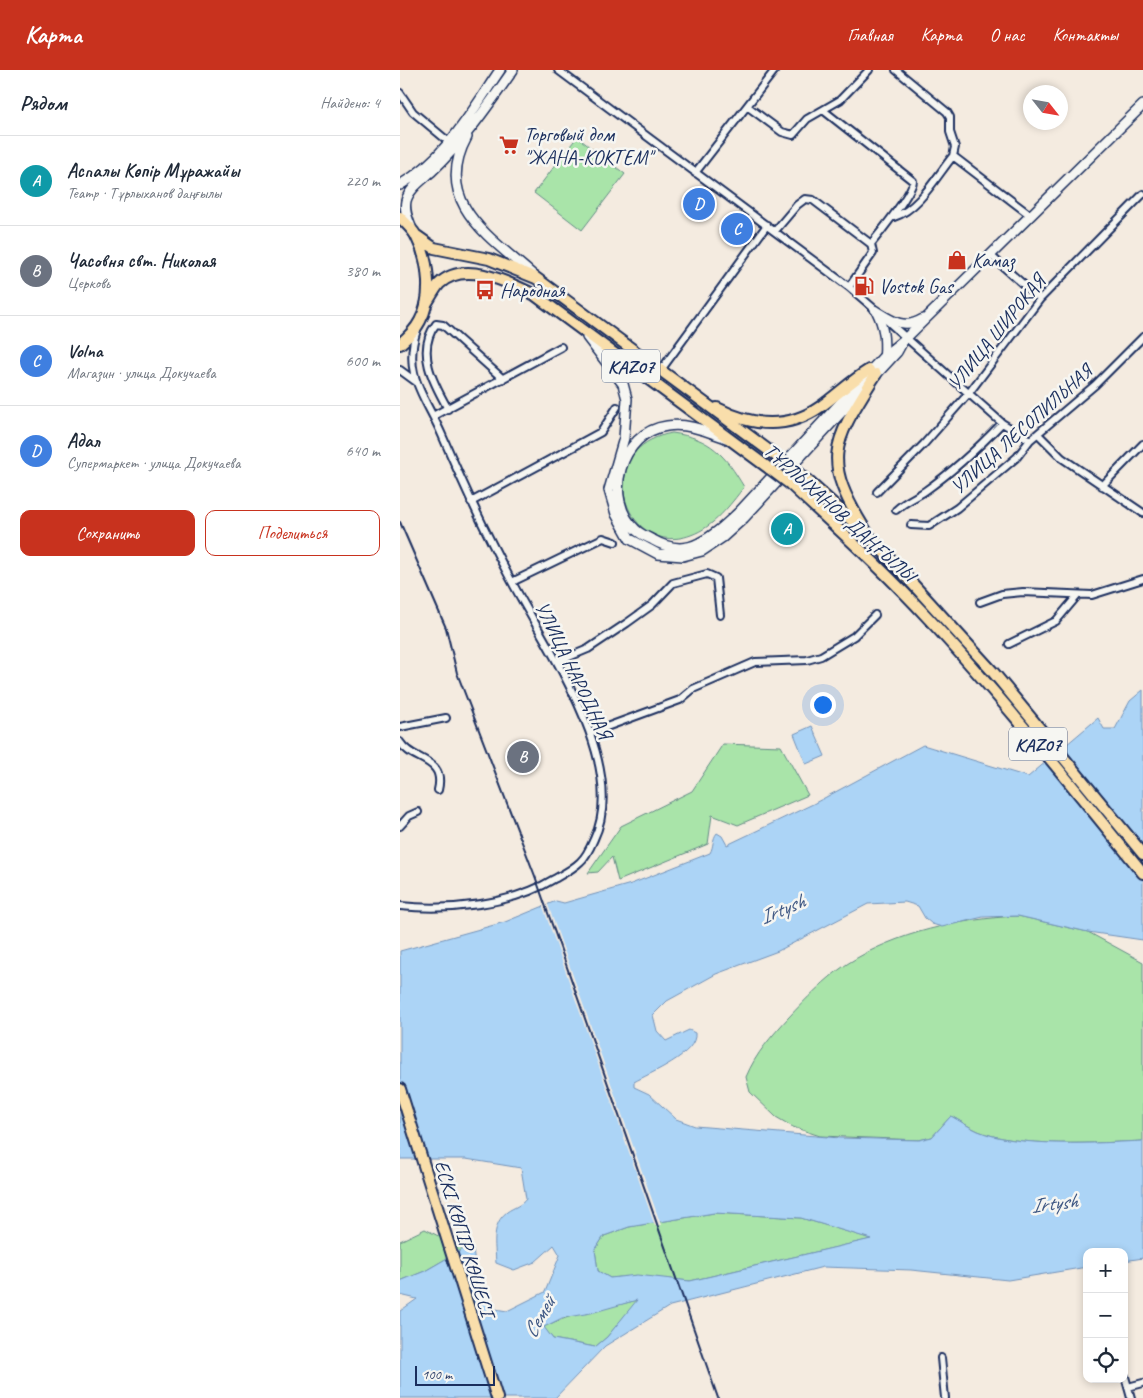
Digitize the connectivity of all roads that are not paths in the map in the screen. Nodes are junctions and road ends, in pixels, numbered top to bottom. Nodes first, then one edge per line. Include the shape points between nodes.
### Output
1 (500, 70) edge
2 (520, 70) edge
3 (558, 70) edge
4 (775, 70) edge
5 (869, 70) edge
6 (896, 70) edge
7 (511, 73) edge
8 (400, 93) edge
9 (1143, 105) edge
10 (747, 106) junction
11 (823, 110) junction
12 (474, 124) junction
13 (449, 142) junction
14 (953, 156) junction
15 (694, 173) junction
16 (400, 185) edge
17 (1143, 194) edge
18 (1030, 216) junction
19 (400, 217) edge
20 (894, 217) junction
21 (767, 225) junction
22 (775, 231) junction
23 (415, 234) junction
24 (871, 244) junction
25 (990, 255) junction
26 (536, 278) junction
27 (849, 287) junction
28 (1040, 299) junction
29 (426, 304) junction
30 (875, 310) junction
31 (928, 316) junction
32 (420, 321) junction
33 (579, 327) junction
34 (906, 338) junction
35 (1143, 338) edge
36 (400, 344) edge
37 (561, 347) dead end
38 (884, 356) junction
39 (400, 370) edge
40 (661, 370) junction
41 (873, 372) junction
42 (503, 379) junction
43 (415, 381) junction
44 (969, 393) junction
45 (700, 400) junction
46 (617, 407) dead end
47 (448, 409) junction
48 (433, 416) junction
49 (1002, 423) junction
50 (1038, 434) junction
51 (1030, 440) junction
52 (735, 442) junction
53 (1143, 444) edge
54 (615, 478) junction
55 (1102, 486) junction
56 (876, 492) dead end
57 (471, 502) junction
58 (896, 510) dead end
59 (1143, 513) edge
60 (911, 526) dead end
61 (869, 536) junction
62 (615, 542) dead end
63 (1143, 579) edge
64 (512, 582) junction
65 (1078, 595) junction
66 (980, 602) dead end
67 (720, 615) dead end
68 (875, 615) dead end
69 (1009, 644) dead end
70 (557, 662) junction
71 (446, 718) dead end
72 (400, 727) edge
73 (590, 733) junction
74 (400, 742) edge
75 (438, 790) dead end
76 (418, 812) dead end
77 (400, 826) edge
78 (1143, 854) edge
79 (1143, 873) edge
80 (400, 906) edge
81 (400, 1089) edge
82 (941, 1358) dead end
83 (1127, 1383) edge
84 (1143, 1383) edge
85 (1128, 1387) junction
86 (497, 1398) edge
87 (945, 1398) edge
88 (1131, 1398) edge

1 - 13 main road
2 - 7 main road
3 - 15 street
4 - 10 street
5 - 11 street via 842,98
6 - 14 street via 947,112 955,147
7 - 12 main road
8 - 13 street via 413,112
9 - 18 main road
10 - 11 street via 782,132 793,135 807,119
10 - 15 street
11 - 20 street via 913,182
12 - 23 main road via 406,200 405,212
12 - 26 main road via 464,144 456,177 465,212 477,227
13 - 16 main road via 412,179
14 - 18 street
14 - 20 street via 909,210
15 - 21 street
17 - 28 street, УЛИЦА ШИРОКАЯ
18 - 25 main road
19 - 23 main road, KAZ07
20 - 24 street
21 - 22 street
21 - 40 street
22 - 24 street via 797,205 808,199
22 - 27 street
23 - 26 main road, ТҰРЛЫХАНОВ ДАҢҒЫЛЫ / KAZ07 via 434,248 489,259
23 - 29 main road, KAZ07 via 425,257
24 - 27 street via 873,253
25 - 28 street
25 - 31 main road
26 - 40 main road, ТҰРЛЫХАНОВ ДАҢҒЫЛЫ / KAZ07
27 - 30 street
28 - 44 street, УЛИЦА ШИРОКАЯ
29 - 32 main road, KAZ07
29 - 33 main road, ТҰРЛЫХАНОВ ДАҢҒЫЛЫ / KAZ07 via 439,284 455,276 486,274 535,295
30 - 31 street via 891,320 906,324
30 - 34 street
30 - 38 street via 883,324
31 - 34 main road
32 - 36 main road, KAZ07
32 - 43 street, УЛИЦА НАРОДНАЯ via 411,352
33 - 52 main road, ТҰРЛЫХАНОВ ДАҢҒЫЛЫ / KAZ07
33 - 54 main road via 623,384 626,400 624,438
34 - 38 main road
34 - 41 main road via 897,352
34 - 44 street
35 - 50 street, УЛИЦА ЛЕСОПИЛЬНАЯ
37 - 42 street
38 - 41 main road
39 - 43 street
40 - 45 main road, ТҰРЛЫХАНОВ ДАҢҒЫЛЫ / KAZ07
41 - 45 main road via 819,408 783,424 748,421
41 - 54 main road via 744,518 702,551 683,556 658,554 630,539 616,514 609,490
41 - 61 main road via 848,420 836,465 840,485
42 - 47 street
42 - 47 street via 443,325 436,324 429,337 427,361 429,375
43 - 48 street, УЛИЦА НАРОДНАЯ
44 - 49 street
44 - 56 street, УЛИЦА ШИРОКАЯ
45 - 61 main road, ТҰРЛЫХАНОВ ДАҢҒЫЛЫ / KAZ07, bridge via 799,473
46 - 57 street via 601,432
47 - 48 street
48 - 57 street, УЛИЦА НАРОДНАЯ
49 - 51 street
49 - 58 street via 924,492
50 - 51 street, УЛИЦА ЛЕСОПИЛЬНАЯ
50 - 55 street via 1062,458
51 - 60 street, УЛИЦА ЛЕСОПИЛЬНАЯ via 1017,457 938,521 924,527
52 - 54 main road via 693,426 666,426 645,435 630,450
52 - 79 main road, ТҰРЛЫХАНОВ ДАҢҒЫЛЫ / KAZ07, bridge via 790,484 867,554 929,619 1002,700
53 - 55 street
55 - 59 street
57 - 64 street, УЛИЦА НАРОДНАЯ
61 - 78 main road, ТҰРЛЫХАНОВ ДАҢҒЫЛЫ / KAZ07 via 1011,692
62 - 64 street via 603,538
63 - 65 street via 1092,595
64 - 70 street, УЛИЦА НАРОДНАЯ
65 - 66 street via 1023,592 1002,594
65 - 69 street via 1056,621
67 - 70 street via 716,578 707,574 693,577 673,583 652,605 588,649
68 - 73 street via 854,636 821,656 795,661 755,662 694,689 680,700
70 - 73 street, УЛИЦА НАРОДНАЯ
71 - 72 street
73 - 80 street, УЛИЦА НАРОДНАЯ via 600,763 604,806 600,827 582,861 545,885 509,896 464,907
74 - 75 street via 435,769
76 - 77 street
81 - 86 main road, ЕСКІ КӨПІР КӨШЕСІ
82 - 87 street
83 - 85 street
84 - 85 street
85 - 88 street

